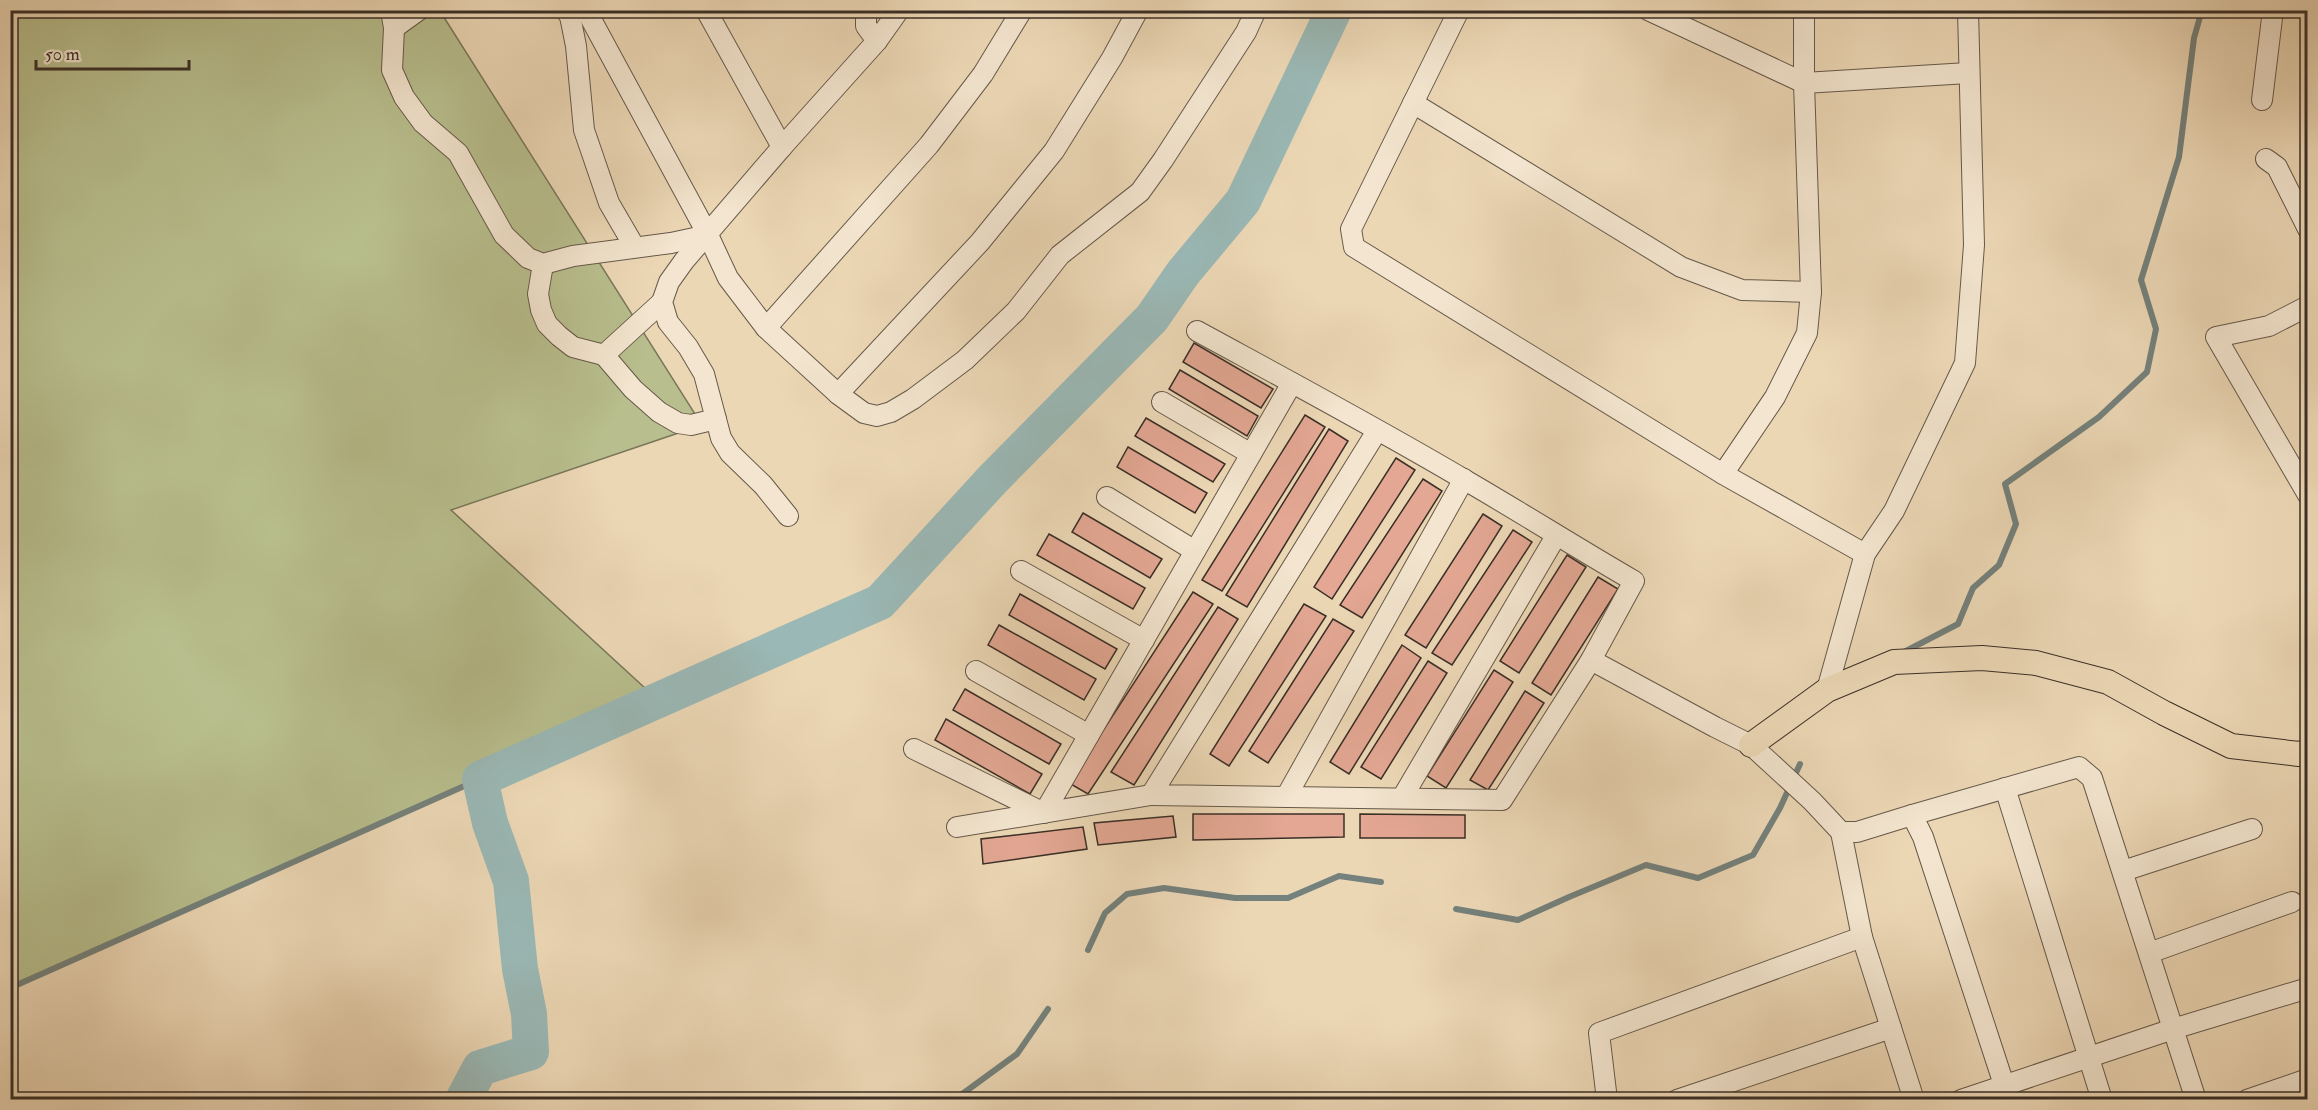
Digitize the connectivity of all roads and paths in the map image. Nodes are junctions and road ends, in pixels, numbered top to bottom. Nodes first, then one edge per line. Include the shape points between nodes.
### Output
1 (419, 10) edge
2 (565, 10) edge
3 (586, 10) edge
4 (706, 10) edge
5 (866, 10) edge
6 (899, 10) edge
7 (1022, 10) edge
8 (1138, 10) edge
9 (1256, 10) edge
10 (1459, 10) edge
11 (1648, 10) edge
12 (1804, 10) edge
13 (1968, 10) edge
14 (2273, 10) edge
15 (392, 20) edge
16 (877, 41) junction
17 (1968, 73) junction
18 (1804, 83) junction
19 (2262, 100) dead end
20 (1413, 103) junction
21 (782, 147) junction
22 (2266, 159) dead end
23 (2307, 229) edge
24 (708, 235) junction
25 (634, 246) junction
26 (543, 264) junction
27 (1811, 292) junction
28 (662, 302) junction
29 (2305, 312) edge
30 (766, 328) junction
31 (1197, 331) dead end
32 (604, 355) junction
33 (1292, 383) junction
34 (838, 394) junction
35 (1162, 402) dead end
36 (716, 419) junction
37 (1377, 431) junction
38 (1251, 454) junction
39 (1724, 474) junction
40 (1464, 479) junction
41 (2307, 495) edge
42 (1107, 497) dead end
43 (788, 516) dead end
44 (1556, 536) junction
45 (1195, 551) junction
46 (1865, 554) junction
47 (1021, 571) dead end
48 (1144, 640) junction
49 (1592, 660) junction
50 (976, 671) dead end
51 (1827, 690) junction
52 (1089, 735) junction
53 (1751, 745) junction
54 (914, 749) dead end
55 (2307, 752) edge
56 (2005, 788) junction
57 (1151, 795) junction
58 (1286, 797) junction
59 (1402, 798) junction
60 (1044, 813) junction
61 (1912, 815) junction
62 (957, 826) dead end
63 (2252, 829) dead end
64 (1841, 832) junction
65 (2123, 871) junction
66 (2292, 902) dead end
67 (1862, 937) junction
68 (2149, 953) junction
69 (2307, 988) edge
70 (1891, 1028) junction
71 (2173, 1029) junction
72 (2089, 1057) junction
73 (2307, 1079) edge
74 (2006, 1092) edge
75 (1607, 1100) edge
76 (1677, 1100) edge
77 (1914, 1100) edge
78 (1961, 1100) edge
79 (2102, 1100) edge
80 (2196, 1100) edge
81 (2247, 1100) edge

1 - 15 street
2 - 25 street via 570,16 576,46 584,130 609,203
3 - 24 street
4 - 21 street
5 - 16 street via 866,26
6 - 16 street
7 - 30 street via 983,74 929,145
8 - 34 street via 1054,152 980,242
9 - 34 street via 1246,32 1140,192 1060,255 1016,311 965,360 913,399 877,416 864,413
10 - 20 street
11 - 18 street
12 - 18 street
13 - 17 street
14 - 19 street
15 - 26 street via 393,70 404,97 423,123 458,153 504,235 528,258
16 - 21 street
17 - 18 street
17 - 46 street via 1974,245 1965,363 1894,511
18 - 27 street
20 - 27 street via 1681,267 1743,290
20 - 39 street via 1351,229 1354,247
21 - 24 street
22 - 23 street via 2277,167
24 - 25 street
24 - 28 street via 669,282
24 - 30 street via 728,278
25 - 26 street
26 - 32 street via 538,294 547,324 573,347
27 - 39 street via 1807,333 1775,397
28 - 32 street
28 - 36 street via 668,322 704,374
29 - 41 street via 2269,326 2216,338
30 - 34 street
31 - 33 street
32 - 36 street via 633,389 678,423 691,425
33 - 37 street
33 - 38 street
35 - 38 street
36 - 43 street via 730,453
37 - 40 street
37 - 57 street
38 - 45 street
39 - 46 street
40 - 44 street
40 - 58 street
42 - 45 street
44 - 49 street via 1634,581
44 - 59 street
45 - 48 street
46 - 51 street
47 - 48 street
48 - 52 street
49 - 53 street
49 - 59 street via 1502,800
50 - 52 street
51 - 53 main road
51 - 55 main road via 1894,662 1982,658 2036,663 2108,682 2231,746
52 - 60 street
53 - 64 street
54 - 60 street
56 - 61 street
56 - 65 street via 2079,767 2092,778
56 - 72 street
57 - 58 street
57 - 60 street
58 - 59 street
60 - 62 street
61 - 64 street via 1857,832
61 - 74 street via 1923,837
63 - 65 street
64 - 67 street
65 - 68 street
66 - 68 street
67 - 70 street
67 - 75 street via 1599,1033
68 - 71 street
69 - 71 street
70 - 76 street
70 - 77 street
71 - 72 street
71 - 80 street
72 - 74 street
72 - 79 street
73 - 81 street
74 - 78 street

